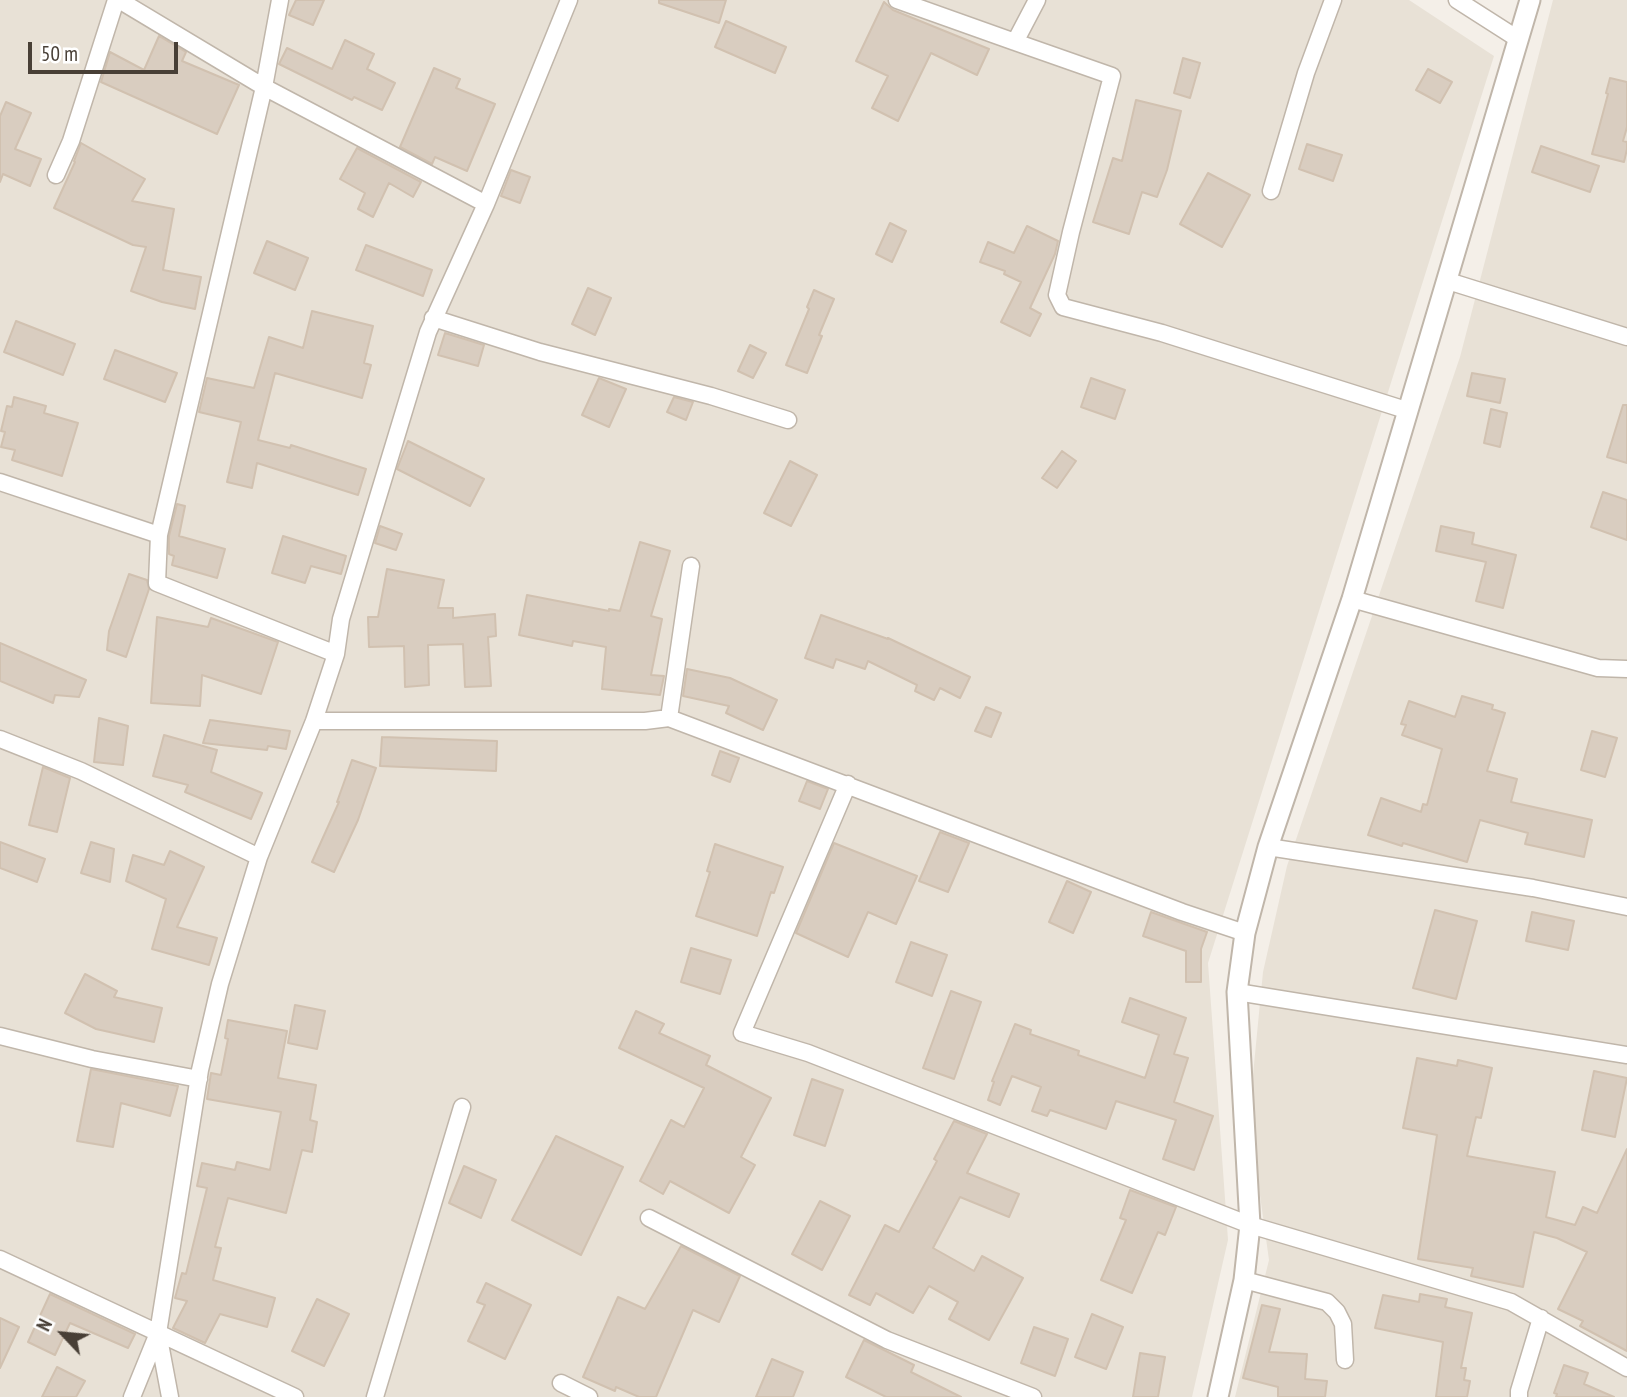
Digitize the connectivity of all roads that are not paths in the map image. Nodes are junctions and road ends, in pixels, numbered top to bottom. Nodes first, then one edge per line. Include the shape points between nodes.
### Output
1 (118, 0) edge
2 (280, 0) edge
3 (569, 0) edge
4 (897, 0) edge
5 (1037, 0) edge
6 (1333, 0) edge
7 (1457, 0) edge
8 (1530, 0) edge
9 (1518, 39) junction
10 (1015, 42) junction
11 (264, 87) junction
12 (56, 176) dead end
13 (1271, 191) dead end
14 (486, 204) junction
15 (1448, 281) junction
16 (433, 318) junction
17 (1627, 337) edge
18 (1409, 411) junction
19 (788, 421) dead end
20 (0, 482) edge
21 (159, 535) junction
22 (691, 566) dead end
23 (1352, 600) junction
24 (336, 654) junction
25 (1627, 669) edge
26 (669, 718) junction
27 (314, 721) junction
28 (0, 739) edge
29 (848, 784) junction
30 (1268, 847) junction
31 (259, 857) junction
32 (1627, 907) edge
33 (1245, 933) junction
34 (1237, 992) junction
35 (0, 1036) edge
36 (1627, 1055) edge
37 (199, 1079) junction
38 (462, 1107) dead end
39 (649, 1219) dead end
40 (1250, 1225) junction
41 (0, 1259) edge
42 (1244, 1280) junction
43 (1541, 1318) junction
44 (158, 1333) junction
45 (1345, 1360) dead end
46 (1627, 1368) edge
47 (561, 1383) dead end
48 (132, 1397) edge
49 (170, 1397) edge
50 (295, 1397) edge
51 (375, 1397) edge
52 (589, 1397) edge
53 (1032, 1397) edge
54 (1218, 1397) edge
55 (1519, 1397) edge

1 - 11 street
1 - 12 street
2 - 11 street
3 - 14 street
4 - 10 street
5 - 10 street
6 - 13 street
7 - 9 street
8 - 9 street
9 - 15 street
10 - 18 street via 1112,76 1057,295 1063,307 1162,332
11 - 14 street
11 - 21 street
14 - 16 street
15 - 17 street
15 - 18 street
16 - 19 street
16 - 24 street via 341,619
18 - 23 street
20 - 21 street
21 - 24 street via 157,583
22 - 26 street
23 - 25 street via 1598,668
23 - 30 street
24 - 27 street
26 - 27 street
26 - 29 street
27 - 31 street
28 - 31 street via 81,771
29 - 33 street
29 - 40 street via 742,1033 808,1053
30 - 32 street
30 - 33 street
31 - 37 street via 220,984
33 - 34 street
34 - 36 street
34 - 40 street
35 - 37 street
37 - 44 street
38 - 51 street
39 - 53 street via 887,1340
40 - 42 street
40 - 43 street via 1511,1302
41 - 44 street
42 - 45 street via 1327,1302 1343,1324
42 - 54 street
43 - 46 street
43 - 55 street
44 - 48 street
44 - 49 street
44 - 50 street
47 - 52 street

